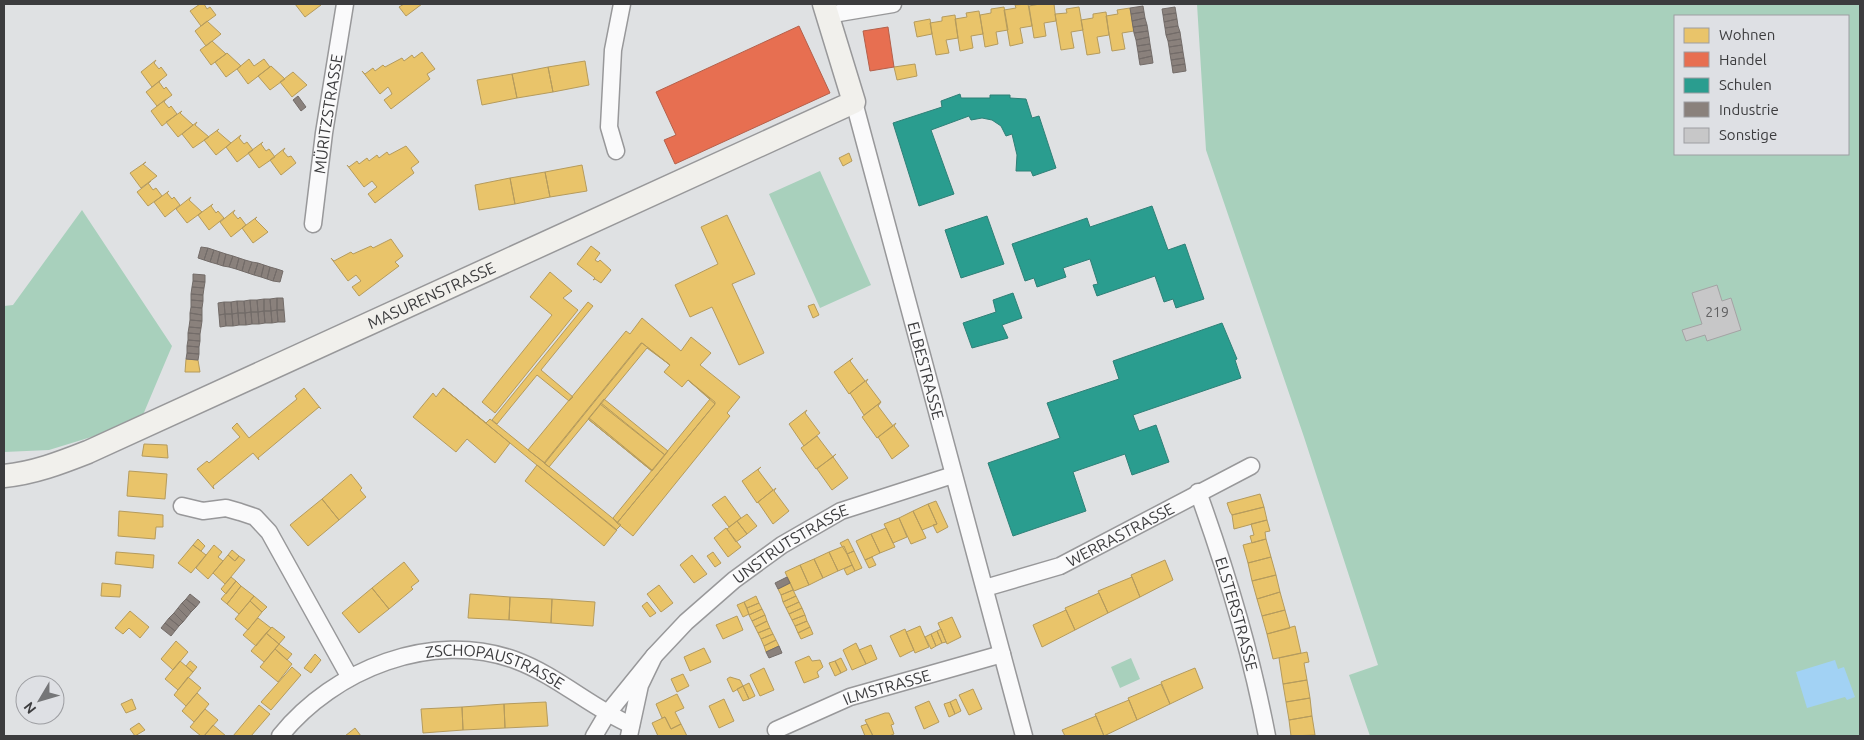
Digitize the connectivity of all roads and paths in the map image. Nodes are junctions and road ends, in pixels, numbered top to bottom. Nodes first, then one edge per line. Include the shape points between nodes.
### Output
1 (345, 4) edge
2 (622, 4) edge
3 (893, 4) edge
4 (826, 10) edge
5 (854, 102) junction
6 (616, 151) dead end
7 (313, 224) dead end
8 (1251, 466) dead end
9 (953, 475) junction
10 (4, 476) edge
11 (1198, 492) junction
12 (182, 506) dead end
13 (985, 588) junction
14 (1002, 654) junction
15 (654, 656) junction
16 (349, 676) junction
17 (607, 714) junction
18 (776, 730) dead end
19 (630, 731) edge
20 (280, 736) edge
21 (594, 736) edge
22 (1024, 736) edge
23 (1267, 736) edge

1 - 7 street, MÜRITZSTRASSE
2 - 6 street via 613,50 609,127
3 - 4 street
4 - 5 main road, ELBESTRASSE
5 - 9 street, ELBESTRASSE
5 - 10 main road, MASURENSTRASSE via 88,452 48,467
8 - 11 street, WERRASTRASSE
9 - 13 street, ELBESTRASSE
9 - 15 street, UNSTRUTSTRASSE via 841,512 782,545 720,592
11 - 13 street, WERRASTRASSE via 1060,566
11 - 23 street, ELSTERSTRASSE via 1227,571
12 - 16 street via 203,511 226,508 240,512 255,517 270,532
13 - 14 street, ELBESTRASSE
14 - 18 street, ILMSTRASSE via 850,697
14 - 22 street, ELBESTRASSE
15 - 17 street, UNSTRUTSTRASSE
15 - 19 street, UNSTRUTSTRASSE via 640,685
16 - 17 street, ZSCHOPAUSTRASSE via 386,661 428,652 450,649 482,652 515,660 541,672
16 - 20 street, ZSCHOPAUSTRASSE via 315,702
17 - 19 street, ZSCHOPAUSTRASSE
17 - 21 street, UNSTRUTSTRASSE

